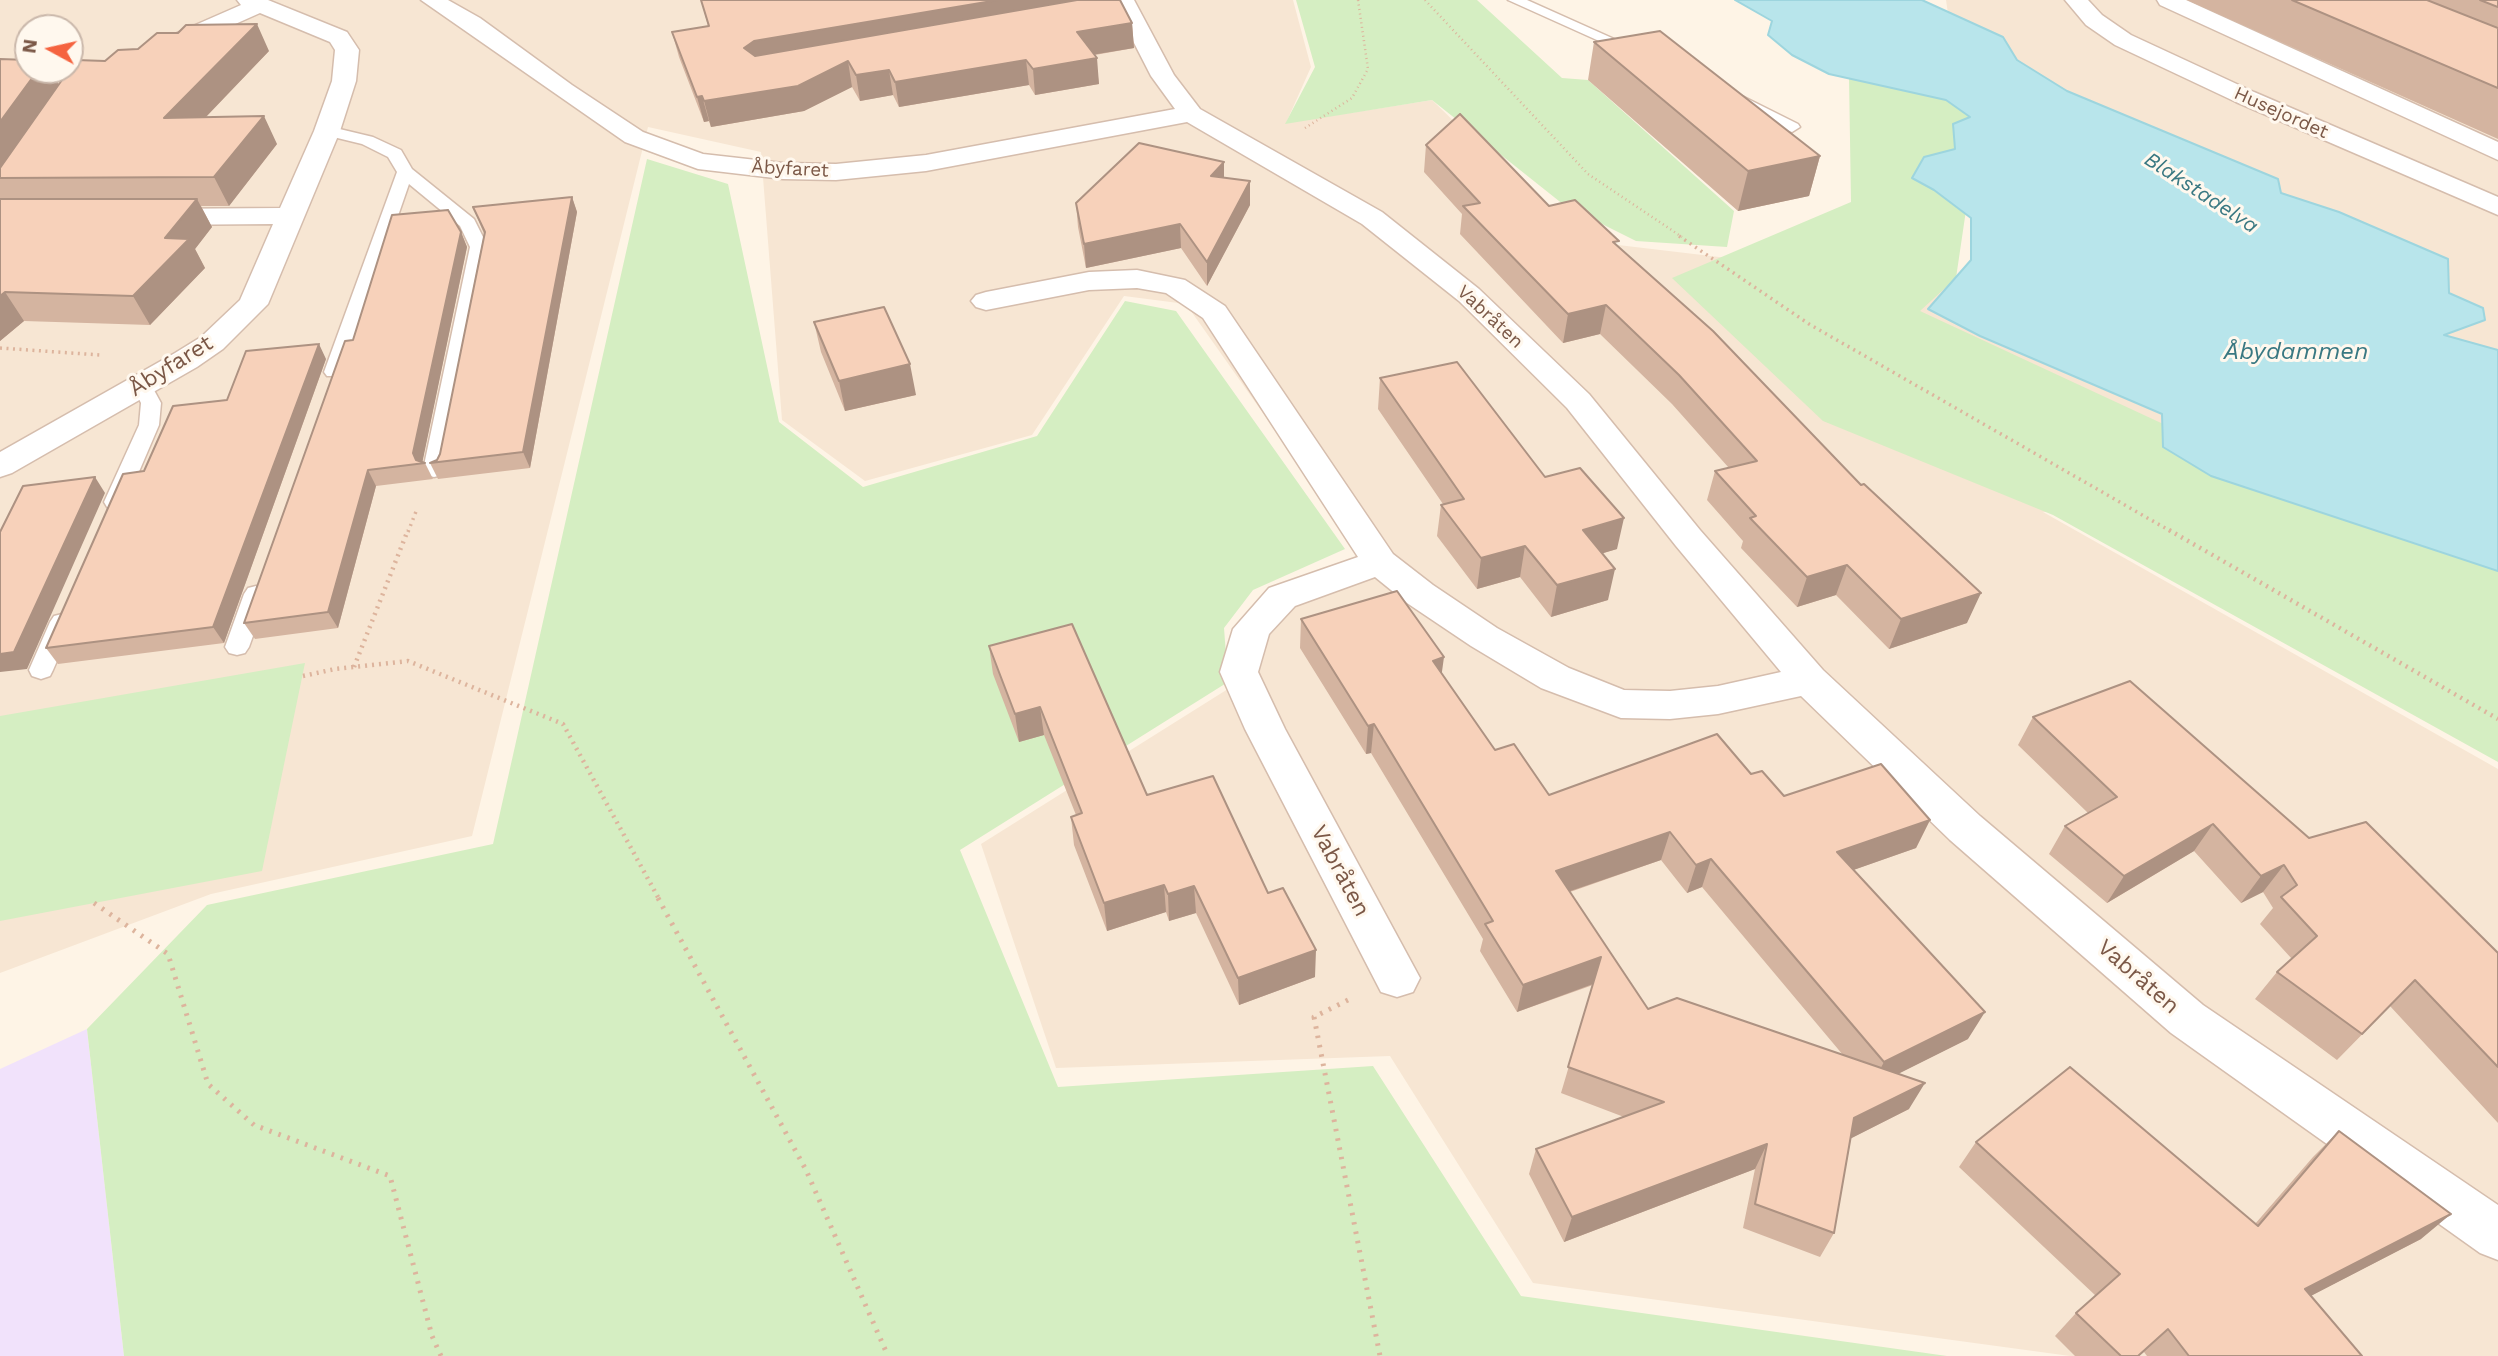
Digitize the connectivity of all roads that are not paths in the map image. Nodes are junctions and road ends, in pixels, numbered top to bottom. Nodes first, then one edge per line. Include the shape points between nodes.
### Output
1 (432, 0) edge
2 (1515, 0) edge
3 (2076, 0) edge
4 (2168, 0) edge
5 (254, 3) edge
6 (1123, 7) edge
7 (141, 55) edge
8 (1643, 55) edge
9 (0, 69) edge
10 (1724, 91) edge
11 (70, 96) edge
12 (1191, 114) junction
13 (1792, 127) dead end
14 (327, 131) junction
15 (2498, 152) edge
16 (405, 173) junction
17 (2498, 207) edge
18 (291, 216) junction
19 (133, 217) edge
20 (986, 301) dead end
21 (142, 385) junction
22 (326, 396) edge
23 (0, 466) edge
24 (434, 470) edge
25 (106, 523) edge
26 (1380, 562) junction
27 (261, 581) edge
28 (68, 608) edge
29 (237, 647) dead end
30 (41, 670) dead end
31 (1809, 680) junction
32 (1397, 978) road end
33 (2498, 1235) edge

1 - 12 street, Åbyfaret via 634,137 698,161 836,172 926,163
2 - 8 lane
3 - 17 street, Husejordet via 2094,20 2123,40
4 - 15 street
5 - 7 street, Åbyfaret via 193,36
5 - 14 street, Åbyfaret via 339,37 347,50 344,81
6 - 12 street, Vabråten
9 - 11 street via 95,71
10 - 13 lane
12 - 31 street, Vabråten via 1372,218 1469,295 1578,401
14 - 16 lane via 367,140 395,154
14 - 18 street, Åbyfaret
16 - 22 lane
16 - 24 lane via 468,223 479,247
18 - 19 street
18 - 21 street, Åbyfaret via 253,304 212,343
20 - 26 street via 1089,281 1137,279 1175,286 1214,312
21 - 23 street, Åbyfaret
21 - 25 lane via 151,403 149,425
26 - 31 street via 1484,637 1555,678 1621,704 1718,700
26 - 32 street, Vabråten via 1282,597 1252,629 1240,672 1265,729
27 - 29 lane
28 - 30 lane
31 - 33 street, Vabråten via 1965,828 2187,1019

